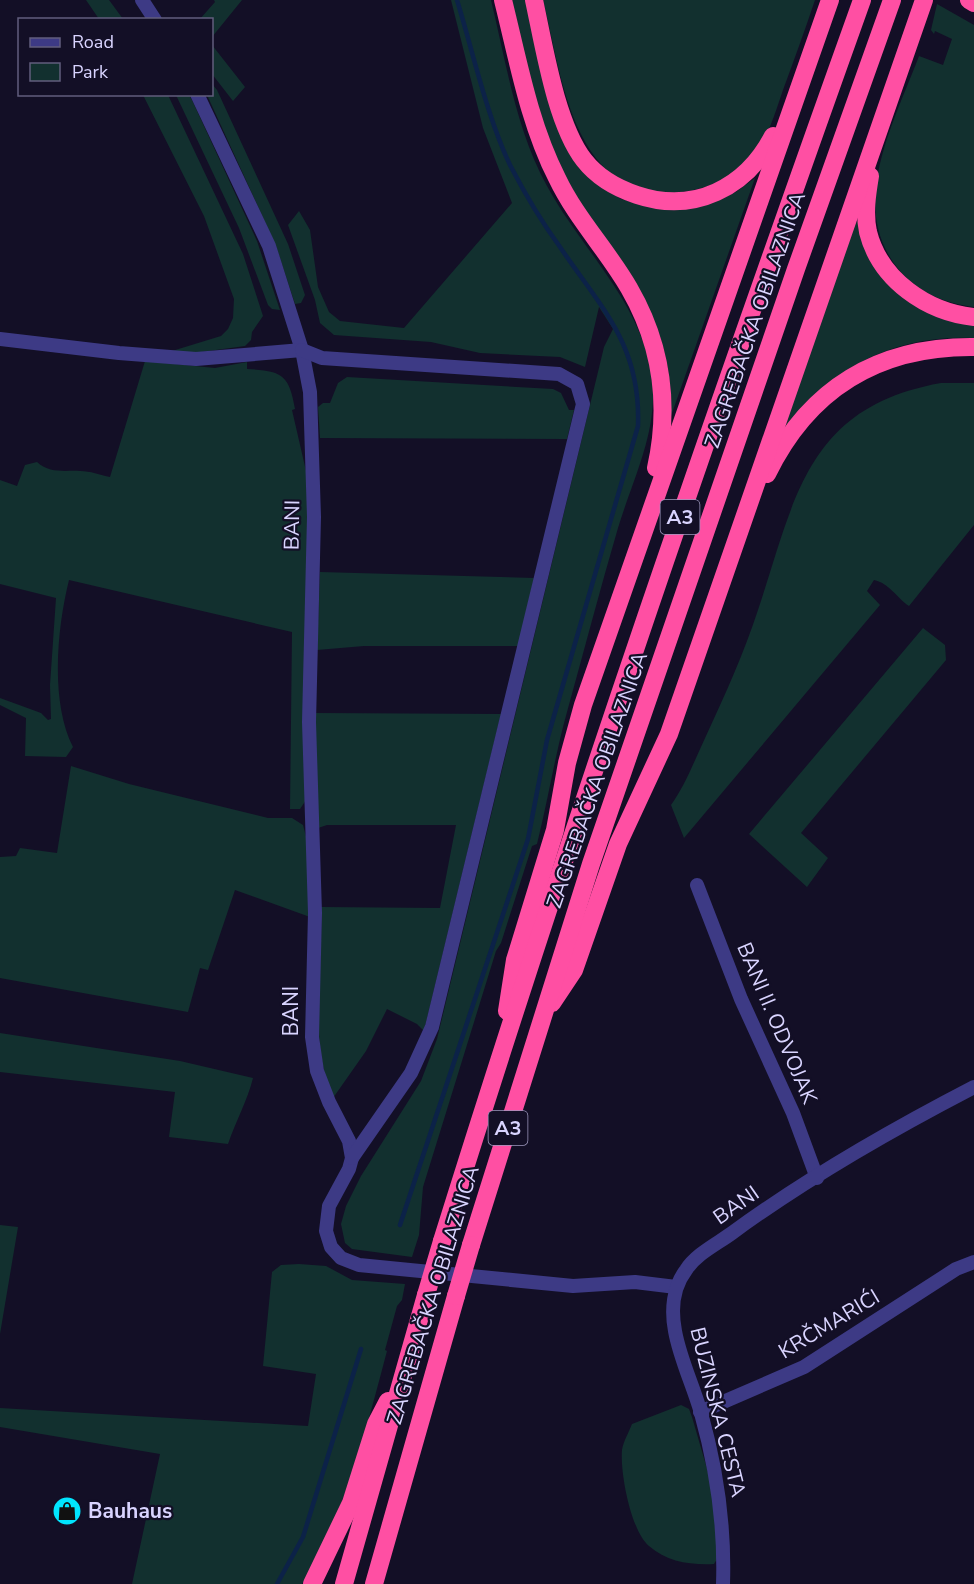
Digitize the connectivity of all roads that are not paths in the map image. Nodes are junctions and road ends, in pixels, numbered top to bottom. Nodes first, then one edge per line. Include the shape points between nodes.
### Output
1 (142, 0) edge
2 (503, 0) edge
3 (534, 0) edge
4 (830, 0) edge
5 (862, 0) edge
6 (892, 0) edge
7 (924, 0) edge
8 (969, 0) edge
9 (974, 3) edge
10 (154, 18) edge
11 (810, 56) junction
12 (199, 96) edge
13 (877, 133) junction
14 (974, 316) edge
15 (0, 339) edge
16 (974, 347) edge
17 (302, 350) junction
18 (639, 540) junction
19 (717, 590) junction
20 (697, 885) dead end
21 (544, 1011) junction
22 (506, 1036) junction
23 (974, 1088) edge
24 (352, 1158) junction
25 (817, 1178) junction
26 (974, 1262) edge
27 (676, 1287) junction
28 (401, 1382) junction
29 (700, 1412) junction
30 (410, 1453) junction
31 (312, 1584) edge
32 (344, 1584) edge
33 (374, 1584) edge
34 (387, 1584) edge
35 (723, 1584) edge

1 - 10 street
2 - 18 highway via 536,129 556,177 573,209 628,288 647,323 658,357 662,428
3 - 11 highway via 559,104 569,135 584,160 600,178 662,202 703,199 739,179 755,164 773,137 798,70
4 - 11 highway
5 - 22 highway, ZAGREBAČKA OBILAZNICA / A3 via 675,530
6 - 21 highway, ZAGREBAČKA OBILAZNICA / A3 via 595,852
7 - 13 highway
8 - 9 highway
11 - 18 highway
12 - 17 street, BANI via 269,246
13 - 14 highway via 866,216 877,253 914,296 944,310
13 - 19 highway
15 - 17 street via 196,359
16 - 19 highway via 932,348 873,365 832,390 810,410 775,458 733,572
17 - 24 street, BANI via 311,406 314,496 309,722 315,913 312,1037 318,1071 349,1141
17 - 24 street via 322,358 559,374 578,384 583,404 432,1027 411,1073
18 - 22 highway via 569,753 555,830 510,982
19 - 21 highway via 669,734 618,844 574,970
20 - 25 street, BANI II. ODVOJAK
21 - 30 highway, ZAGREBAČKA OBILAZNICA / A3, bridge
22 - 28 highway, ZAGREBAČKA OBILAZNICA / A3, bridge
23 - 25 street, BANI via 918,1116
24 - 27 street via 329,1206 326,1232 331,1247 341,1258 359,1265 573,1286 635,1282
25 - 27 street, BANI via 758,1214 692,1262
26 - 29 street, KRČMARIĆI via 804,1367
27 - 29 street, BUZINSKA CESTA via 675,1331
28 - 31 highway via 376,1424 351,1503
28 - 32 highway, ZAGREBAČKA OBILAZNICA / A3
29 - 35 street, BUZINSKA CESTA via 717,1477 724,1533
30 - 33 highway, ZAGREBAČKA OBILAZNICA / A3
30 - 34 highway via 407,1507

